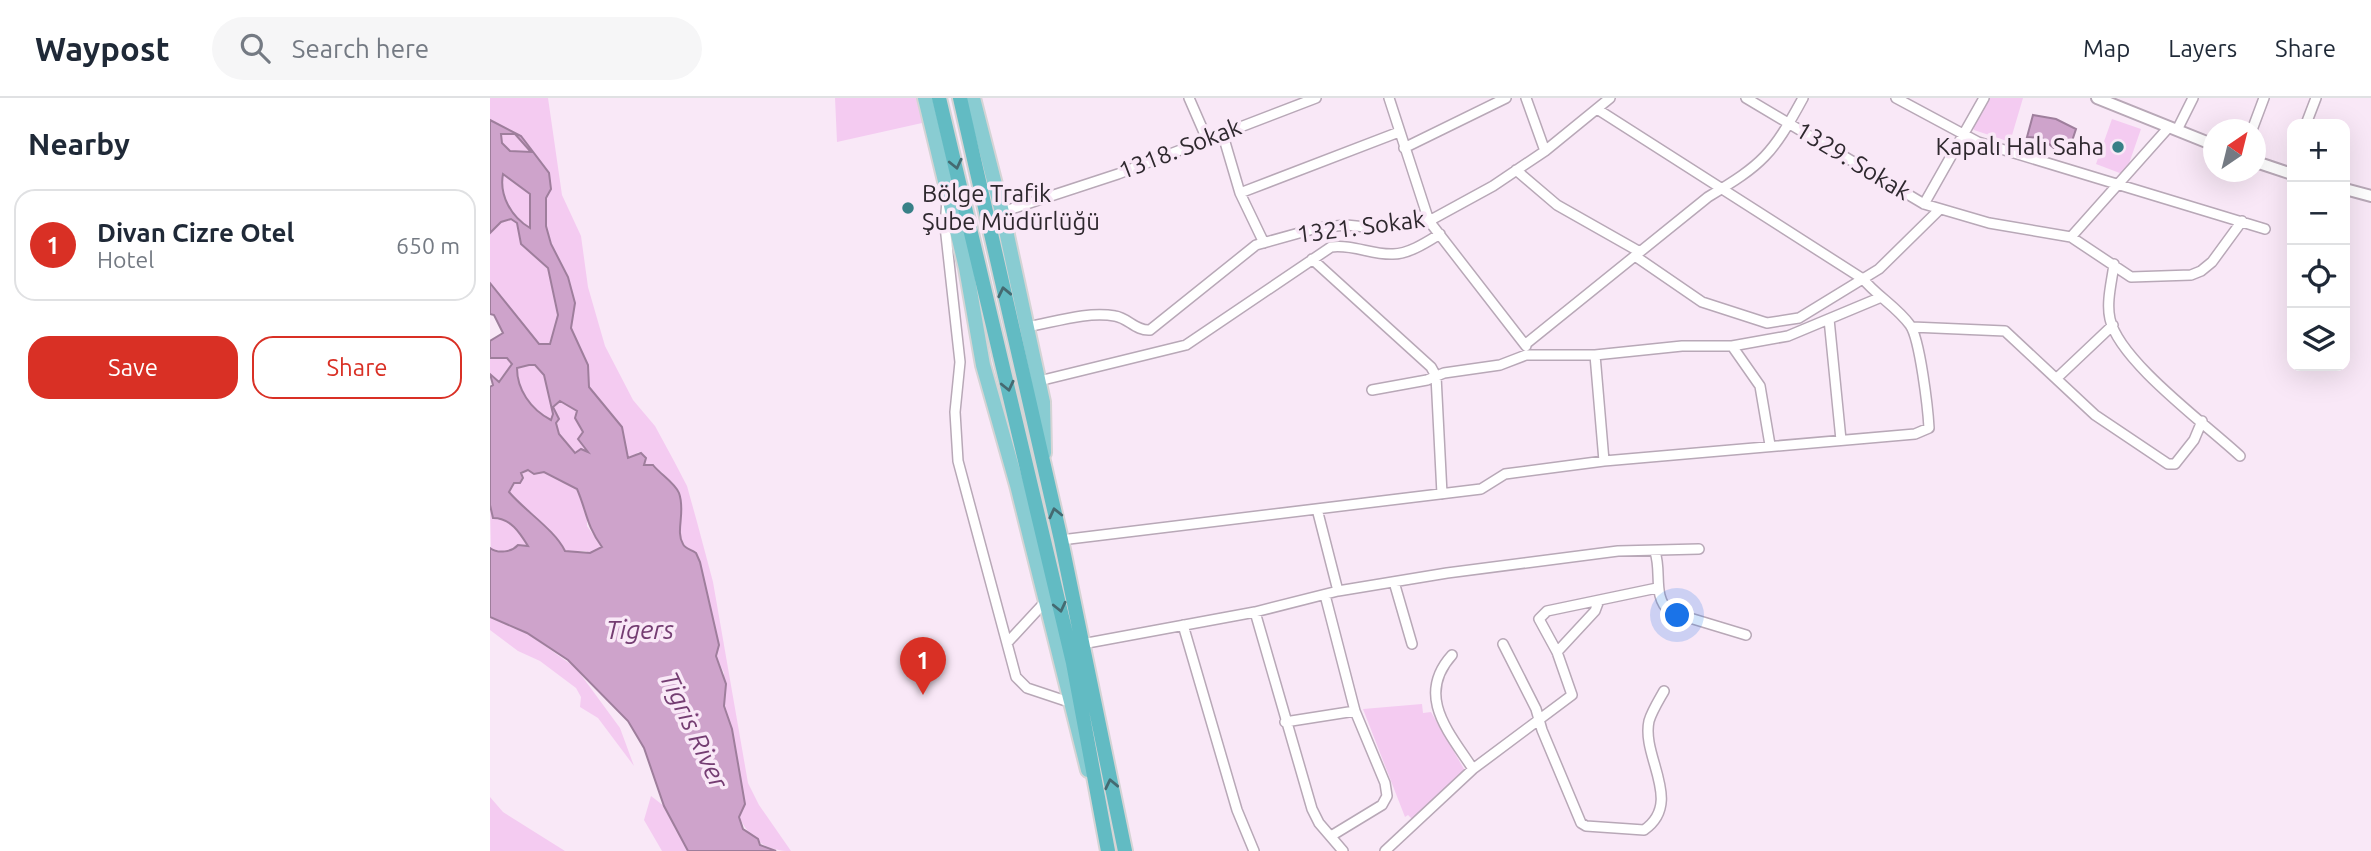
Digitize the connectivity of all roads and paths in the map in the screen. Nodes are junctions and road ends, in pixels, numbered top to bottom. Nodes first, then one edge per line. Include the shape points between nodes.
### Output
1 (925, 98) edge
2 (939, 98) edge
3 (960, 98) edge
4 (973, 98) edge
5 (1189, 98) edge
6 (1316, 98) edge
7 (1390, 98) edge
8 (1506, 98) edge
9 (1526, 98) edge
10 (1610, 98) edge
11 (1746, 98) edge
12 (1803, 98) edge
13 (1896, 98) edge
14 (1984, 98) edge
15 (2097, 98) edge
16 (2193, 98) edge
17 (2264, 98) edge
18 (2316, 98) edge
19 (1597, 109) junction
20 (2256, 119) edge
21 (2308, 119) edge
22 (1789, 123) junction
23 (2173, 129) junction
24 (1222, 132) junction
25 (1399, 132) junction
26 (1963, 134) junction
27 (1206, 137) junction
28 (2203, 141) edge
29 (1404, 148) junction
30 (1545, 151) junction
31 (2266, 164) edge
32 (1516, 170) junction
33 (2287, 170) edge
34 (2121, 184) junction
35 (2350, 190) edge
36 (1722, 191) junction
37 (949, 192) junction
38 (1240, 192) junction
39 (2371, 196) edge
40 (1924, 204) junction
41 (1939, 210) junction
42 (1002, 212) junction
43 (1429, 221) junction
44 (2242, 221) junction
45 (2265, 229) dead end
46 (1440, 234) junction
47 (2071, 237) junction
48 (1264, 243) junction
49 (1638, 254) junction
50 (1312, 259) junction
51 (2114, 264) junction
52 (1863, 279) junction
53 (1879, 298) junction
54 (1829, 319) junction
55 (2113, 325) junction
56 (1027, 327) junction
57 (1912, 327) junction
58 (1527, 344) junction
59 (1732, 346) junction
60 (1526, 355) junction
61 (1595, 355) junction
62 (1436, 376) junction
63 (2057, 378) junction
64 (1039, 381) junction
65 (1372, 390) dead end
66 (2202, 421) junction
67 (1841, 440) junction
68 (1770, 445) junction
69 (2240, 456) dead end
70 (1604, 461) junction
71 (1045, 472) junction
72 (1442, 494) junction
73 (1317, 509) junction
74 (1061, 540) junction
75 (1699, 549) dead end
76 (1655, 552) junction
77 (1394, 582) junction
78 (1657, 588) junction
79 (1338, 591) junction
80 (1325, 595) junction
81 (1045, 602) junction
82 (1598, 603) junction
83 (1255, 611) junction
84 (1183, 625) junction
85 (1746, 635) dead end
86 (1008, 642) junction
87 (1082, 644) junction
88 (1503, 644) dead end
89 (1412, 645) dead end
90 (1557, 652) junction
91 (1452, 655) dead end
92 (1664, 691) dead end
93 (1069, 702) junction
94 (1355, 710) junction
95 (1538, 718) junction
96 (1285, 722) junction
97 (1473, 769) junction
98 (1103, 821) junction
99 (1331, 836) junction
100 (1108, 851) edge
101 (1125, 851) edge
102 (1254, 851) edge
103 (1343, 851) edge
104 (1385, 851) edge

1 - 37 main road
2 -> 98 highway via 1073,663
71 -> 3 highway
4 - 42 main road
5 - 27 street
6 - 24 street, 1318. Sokak
7 - 25 street
8 - 29 street
9 - 30 street
10 - 19 street, 1321. Sokak
11 - 22 street, 1329. Sokak
12 - 22 street
13 - 26 street
14 - 26 street
15 - 23 street
16 - 23 street
17 - 20 street
18 - 21 street
19 - 30 street, 1321. Sokak
19 - 36 street
22 - 36 street via 1763,161
22 - 40 street, 1329. Sokak
23 - 28 street
23 - 34 street
24 - 27 street, 1318. Sokak
24 - 38 street
25 - 29 street
25 - 38 street
26 - 34 street
26 - 40 street
27 - 42 street, 1318. Sokak via 1118,174
29 - 43 street
30 - 32 street, 1321. Sokak
31 - 33 street
32 - 43 street, 1321. Sokak
32 - 49 street via 1557,205
34 - 44 street
34 - 47 street
35 - 39 street
36 - 49 street via 1708,197
36 - 52 street
37 - 81 main road via 984,365
37 - 86 street via 945,226 960,362 955,412 958,461
38 - 48 street
40 - 41 street, 1329. Sokak
41 - 47 street, 1329. Sokak
41 - 52 street via 1897,254
42 - 56 main road
43 - 46 street
43 - 48 street, 1321. Sokak via 1376,228 1317,228
44 - 45 street
44 - 51 street via 2212,262 2191,275 2140,279
46 - 50 street via 1394,254 1339,246
46 - 58 street
47 - 51 street
48 - 56 street, 1321. Sokak via 1212,278 1150,330 1143,331 1120,316 1102,314
49 - 52 street via 1702,302 1767,323 1799,318
49 - 58 street
50 - 62 street
50 - 64 street via 1186,345
51 - 55 street
52 - 53 street
53 - 54 street
53 - 57 street
54 - 59 street via 1788,337
54 - 67 street
55 - 63 street
55 - 66 street via 2145,373
56 - 64 main road
57 - 63 street via 2005,331
57 - 67 street via 1929,428 1915,434
58 - 60 street
59 - 61 street
59 - 68 street via 1760,386
60 - 61 street
60 - 62 street via 1500,365
61 - 70 street
62 - 65 street
62 - 72 street
63 - 66 street via 2095,415 2168,464 2184,456
64 - 71 main road
66 - 69 street
67 - 68 street
68 - 70 street
70 - 72 street via 1505,474 1481,489
74 -> 71 highway
72 - 73 street
73 - 74 street
73 - 79 street
74 - 87 highway
75 - 76 street
76 - 77 street via 1618,551
76 - 78 street
77 - 79 street
77 - 89 street
78 - 82 street
78 - 85 street via 1662,605 1670,611
79 - 80 street
80 - 83 street
80 - 94 street
81 - 86 street
81 - 93 main road
82 - 90 street
82 - 90 street via 1547,611 1539,619
83 - 84 street
83 - 96 street
84 - 87 street
84 - 102 street via 1237,810
86 - 93 street via 1016,677 1027,688
101 -> 87 highway
88 - 95 street
90 - 95 street via 1572,695
91 - 97 street via 1436,677 1435,698 1441,718
92 - 95 street via 1649,721 1661,806 1644,830 1581,823
93 - 98 main road
94 - 96 street
94 - 99 street via 1387,796 1381,805
95 - 97 street
96 - 99 street via 1312,809
97 - 104 street
98 - 100 highway
99 - 103 street

